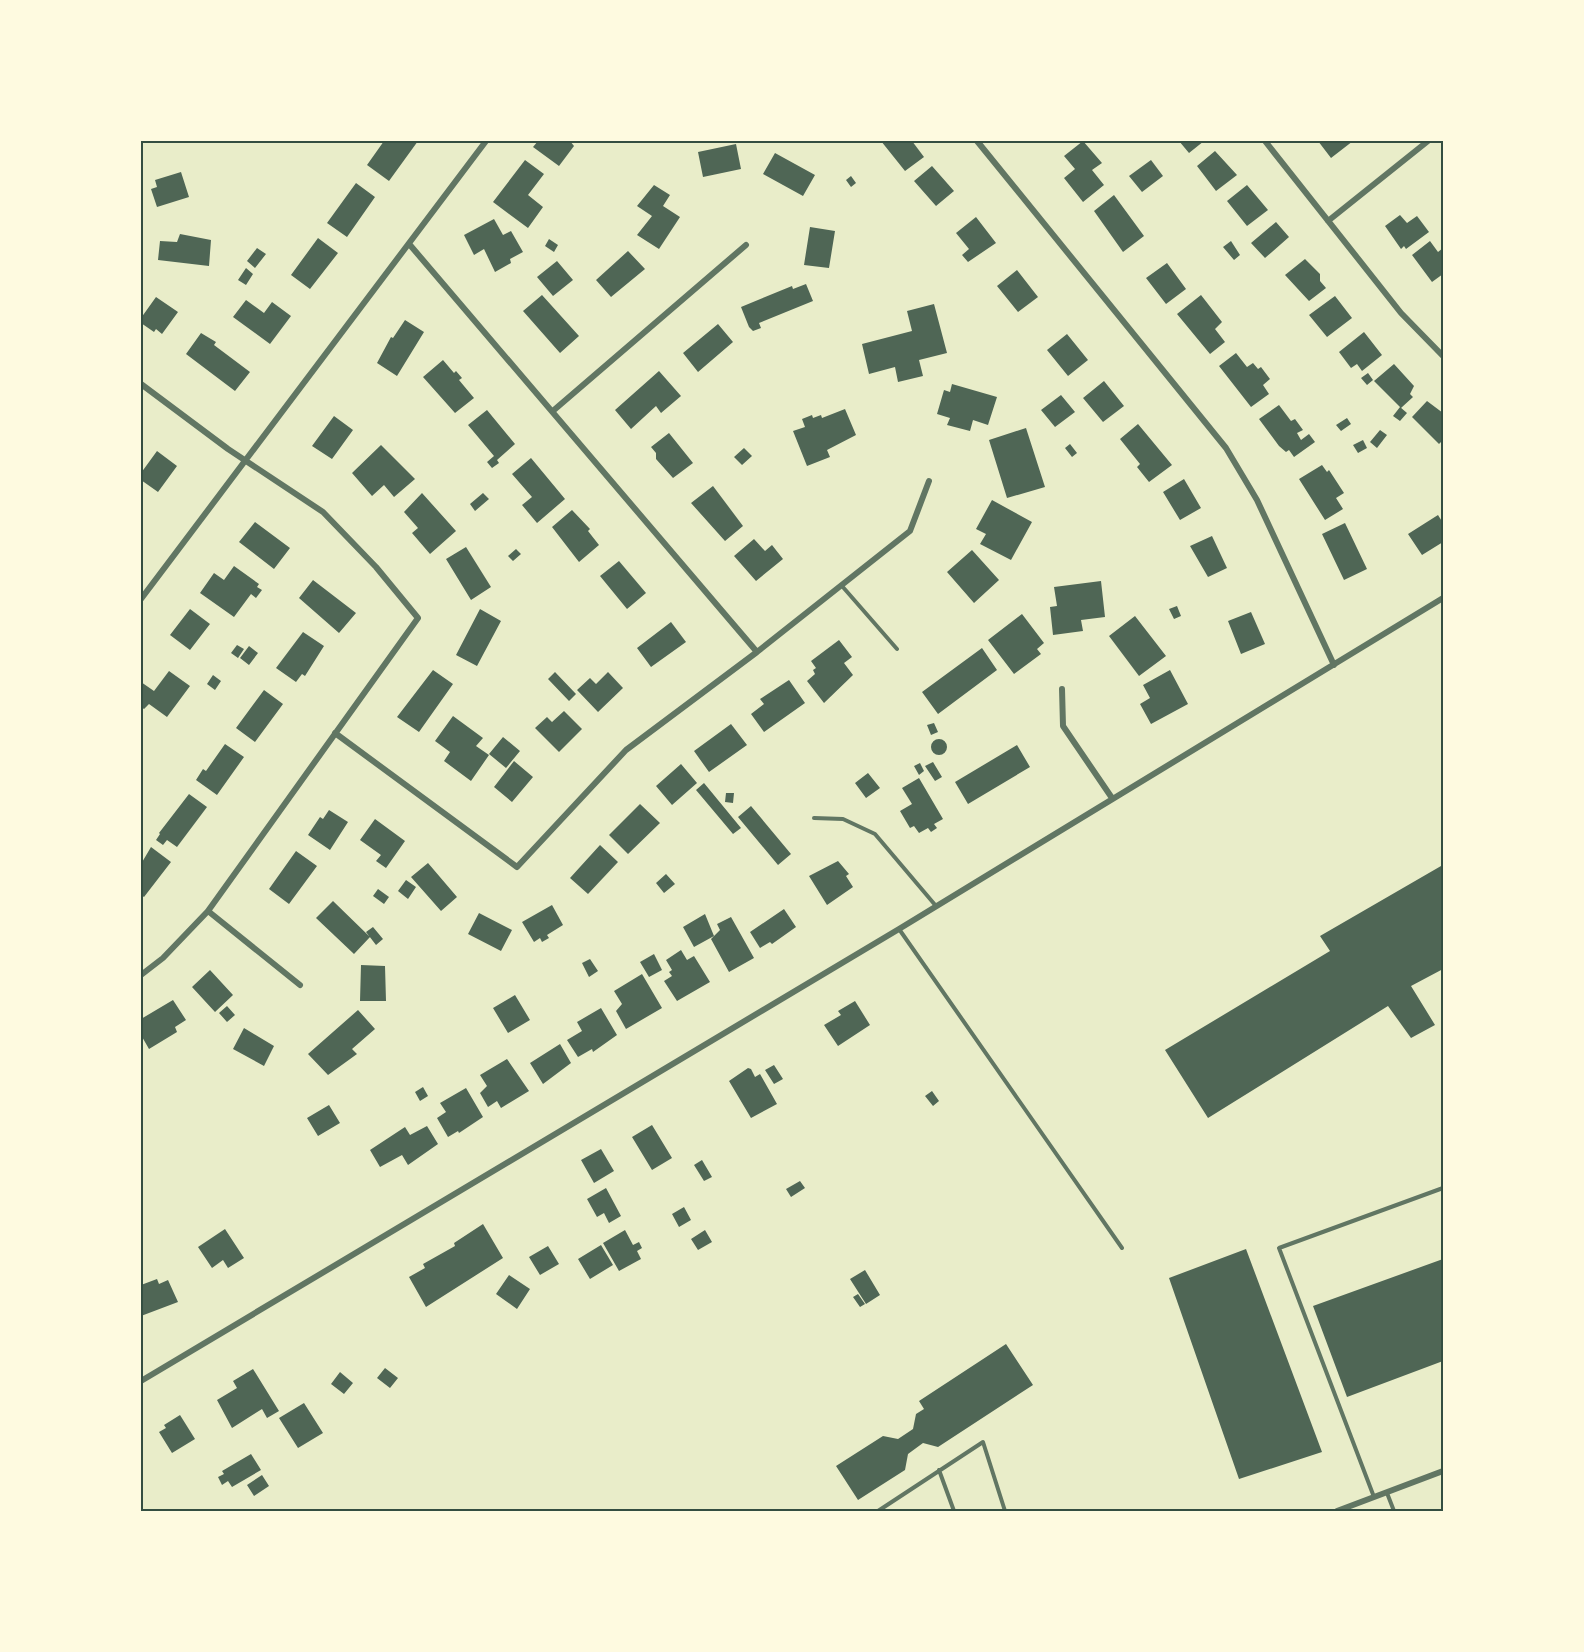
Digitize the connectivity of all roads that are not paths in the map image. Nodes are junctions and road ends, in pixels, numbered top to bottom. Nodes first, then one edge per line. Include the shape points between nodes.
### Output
1 (486, 141) edge
2 (977, 141) edge
3 (1265, 141) edge
4 (1428, 141) edge
5 (1328, 221) junction
6 (410, 245) junction
7 (746, 245) dead end
8 (1443, 356) edge
9 (141, 384) edge
10 (554, 410) junction
11 (245, 460) junction
12 (929, 481) dead end
13 (842, 586) junction
14 (1443, 598) edge
15 (141, 599) edge
16 (897, 649) dead end
17 (757, 652) junction
18 (1334, 665) junction
19 (1062, 690) dead end
20 (335, 733) junction
21 (1112, 798) junction
22 (814, 818) dead end
23 (937, 906) junction
24 (208, 910) junction
25 (899, 929) junction
26 (141, 975) edge
27 (300, 985) dead end
28 (1443, 1188) edge
29 (1122, 1248) dead end
30 (141, 1381) edge
31 (939, 1470) junction
32 (1443, 1471) edge
33 (1387, 1492) junction
34 (1374, 1497) junction
35 (878, 1511) edge
36 (954, 1511) edge
37 (1005, 1511) edge
38 (1336, 1511) edge
39 (1394, 1511) edge

1 - 6 street
2 - 18 street via 1226,448 1257,500
3 - 5 street
4 - 5 street
5 - 8 street via 1401,313
6 - 10 street
6 - 11 street
7 - 10 street
9 - 11 street
10 - 17 street
11 - 15 street
11 - 20 street via 323,512 418,618
12 - 13 street via 909,531
13 - 16 lane
13 - 17 street
14 - 18 street
17 - 20 street via 626,750 517,867
18 - 21 street
19 - 21 street via 1063,726
20 - 24 street
21 - 23 street
22 - 23 lane via 843,819 875,834
23 - 25 street
24 - 26 street via 163,958
24 - 27 street
25 - 29 lane
25 - 30 street
28 - 34 lane via 1279,1248
31 - 35 lane
31 - 36 lane
31 - 37 lane via 983,1442
32 - 33 street
33 - 34 street
33 - 39 lane
34 - 38 street

